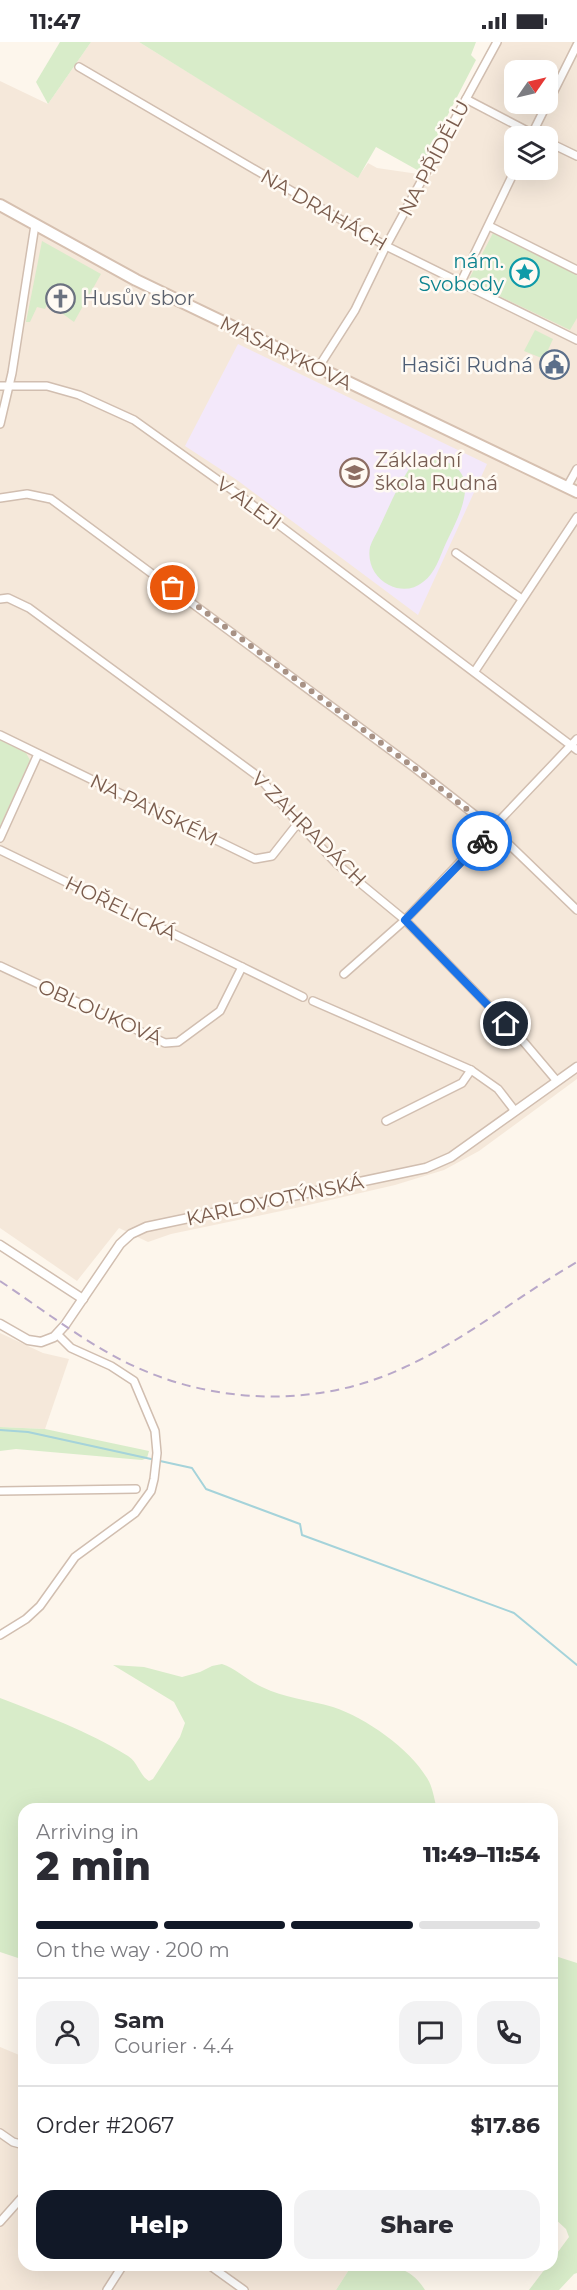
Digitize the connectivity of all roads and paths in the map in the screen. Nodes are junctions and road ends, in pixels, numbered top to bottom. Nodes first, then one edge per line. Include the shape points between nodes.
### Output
1 (497, 42) edge
2 (577, 45) edge
3 (79, 67) dead end
4 (558, 82) edge
5 (466, 99) junction
6 (515, 126) edge
7 (558, 147) edge
8 (577, 156) edge
9 (510, 180) edge
10 (0, 205) edge
11 (35, 225) junction
12 (489, 226) junction
13 (386, 246) junction
14 (577, 270) edge
15 (461, 282) junction
16 (577, 330) edge
17 (575, 339) edge
18 (318, 368) junction
19 (4, 386) edge
20 (0, 424) edge
21 (577, 469) edge
22 (572, 490) edge
23 (0, 498) edge
24 (577, 517) edge
25 (456, 553) dead end
26 (0, 599) edge
27 (522, 599) junction
28 (476, 671) junction
29 (0, 735) edge
30 (575, 744) edge
31 (38, 754) junction
32 (298, 824) junction
33 (493, 830) junction
34 (0, 838) edge
35 (0, 850) edge
36 (577, 910) edge
37 (405, 920) junction
38 (0, 966) edge
39 (242, 967) junction
40 (344, 974) dead end
41 (303, 997) dead end
42 (313, 1001) dead end
43 (577, 1067) edge
44 (471, 1070) junction
45 (556, 1080) junction
46 (515, 1111) junction
47 (386, 1121) dead end
48 (0, 1245) edge
49 (83, 1299) junction
50 (0, 1324) edge
51 (57, 1334) junction
52 (136, 1489) dead end
53 (0, 1491) edge
54 (0, 1635) edge
55 (0, 2133) edge
56 (18, 2143) edge
57 (18, 2202) edge
58 (0, 2222) edge
59 (119, 2271) edge
60 (217, 2271) edge
61 (107, 2290) edge
62 (244, 2290) edge

1 - 5 street, NA PŘÍDĚLU
2 - 4 street
3 - 13 street, NA DRAHÁCH
5 - 6 street
5 - 13 street, NA PŘÍDĚLU
7 - 8 street
9 - 12 street
10 - 11 main road, MASARYKOVA
11 - 18 main road, MASARYKOVA via 136,280
11 - 19 street
12 - 14 street
12 - 15 street
13 - 15 street, NA DRAHÁCH
13 - 18 street, NA PŘÍDĚLU via 356,310
15 - 17 street, NA DRAHÁCH
16 - 17 street
18 - 22 main road, MASARYKOVA
19 - 20 street
19 - 28 street, V ALEJI via 47,386 79,395 134,420
21 - 22 street
23 - 33 street via 27,494 51,499
24 - 27 street
25 - 27 street
26 - 32 street, V ZAHRADÁCH via 8,598 29,608 259,777
27 - 28 street
28 - 30 street, V ALEJI
29 - 31 street, NA PANSKÉM
30 - 33 street
31 - 32 street, NA PANSKÉM via 255,859 272,856
31 - 34 street
32 - 37 street, V ZAHRADÁCH via 337,864
33 - 36 street
33 - 37 street
35 - 39 street, HOŘELICKÁ
37 - 40 street
37 - 45 street, V ZAHRADÁCH
38 - 39 street, OBLOUKOVÁ via 165,1043 178,1042 220,1011
39 - 41 street
42 - 44 street
43 - 45 street, KARLOVOTÝNSKÁ
44 - 46 street via 498,1089
44 - 47 street via 462,1083
45 - 46 street, KARLOVOTÝNSKÁ
46 - 49 street, KARLOVOTÝNSKÁ via 451,1157 426,1168 146,1227 120,1244
48 - 49 street
49 - 51 street, KARLOVOTÝNSKÁ
50 - 51 street via 35,1342 50,1340
51 - 54 street via 71,1348 134,1381 155,1431 158,1453 154,1479 151,1491 135,1514 75,1557 40,1606
52 - 53 street
55 - 56 street
57 - 58 street
59 - 61 street
60 - 62 street

